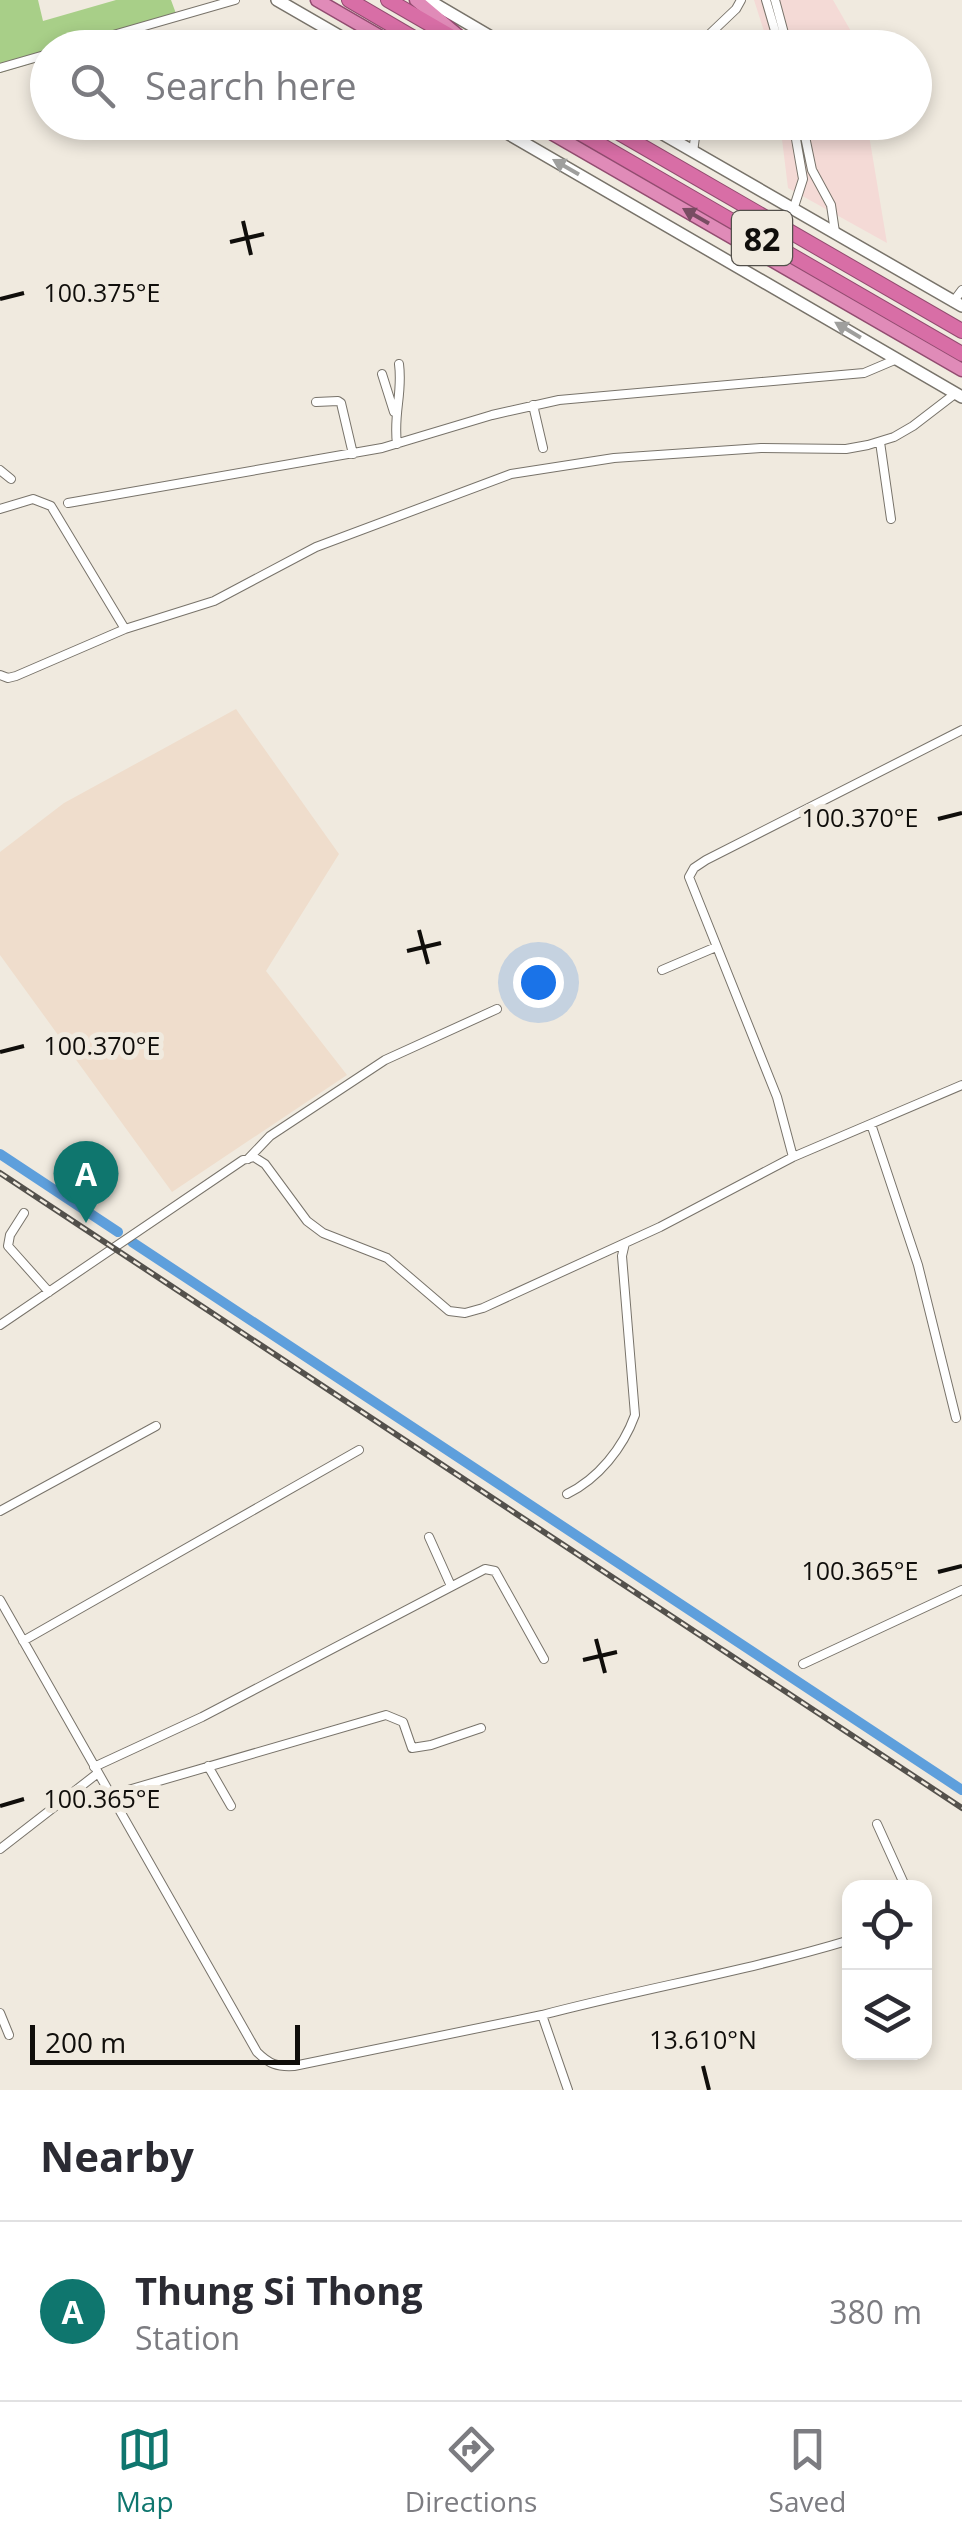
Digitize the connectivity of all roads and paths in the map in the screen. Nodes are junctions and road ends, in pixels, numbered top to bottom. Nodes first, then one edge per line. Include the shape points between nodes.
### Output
1 (236, 0) edge
2 (276, 0) edge
3 (316, 0) edge
4 (349, 0) edge
5 (387, 0) edge
6 (416, 0) edge
7 (428, 0) edge
8 (742, 0) edge
9 (766, 0) edge
10 (775, 0) edge
11 (131, 30) edge
12 (327, 30) edge
13 (368, 30) edge
14 (400, 30) edge
15 (440, 30) edge
16 (450, 30) edge
17 (479, 30) edge
18 (714, 30) edge
19 (775, 30) edge
20 (783, 30) edge
21 (30, 59) edge
22 (0, 68) edge
23 (519, 140) edge
24 (563, 140) edge
25 (592, 140) edge
26 (631, 140) edge
27 (672, 140) edge
28 (694, 140) edge
29 (796, 140) edge
30 (806, 140) edge
31 (692, 152) junction
32 (792, 210) junction
33 (836, 236) junction
34 (962, 290) edge
35 (957, 304) edge
36 (962, 333) edge
37 (962, 354) edge
38 (897, 359) junction
39 (398, 364) dead end
40 (962, 370) edge
41 (382, 374) dead end
42 (959, 395) edge
43 (316, 402) dead end
44 (533, 405) junction
45 (394, 414) junction
46 (880, 442) junction
47 (397, 444) junction
48 (544, 448) dead end
49 (353, 454) junction
50 (0, 470) edge
51 (11, 479) dead end
52 (68, 503) dead end
53 (0, 509) edge
54 (891, 519) dead end
55 (125, 629) junction
56 (0, 674) edge
57 (962, 730) edge
58 (716, 948) junction
59 (662, 970) dead end
60 (496, 1009) dead end
61 (962, 1086) edge
62 (871, 1124) junction
63 (793, 1157) junction
64 (248, 1159) junction
65 (24, 1213) dead end
66 (625, 1244) junction
67 (49, 1292) junction
68 (1, 1324) edge
69 (956, 1418) dead end
70 (156, 1426) dead end
71 (359, 1450) dead end
72 (567, 1494) dead end
73 (0, 1511) edge
74 (429, 1538) dead end
75 (451, 1586) junction
76 (962, 1590) edge
77 (0, 1600) edge
78 (23, 1640) junction
79 (544, 1659) dead end
80 (803, 1664) dead end
81 (481, 1728) dead end
82 (208, 1766) junction
83 (96, 1770) junction
84 (110, 1795) junction
85 (231, 1806) dead end
86 (877, 1824) dead end
87 (0, 1850) edge
88 (902, 1880) edge
89 (842, 1942) edge
90 (0, 2013) edge
91 (542, 2016) junction
92 (9, 2035) dead end
93 (568, 2090) edge

1 - 11 street
2 - 12 main road
3 - 13 highway
4 - 14 highway
5 - 15 highway
6 - 16 highway
7 - 17 main road
8 - 18 street
9 - 19 street
10 - 20 street
21 - 22 street
38 -> 23 main road
40 -> 24 highway
25 - 37 highway, 82
26 - 36 highway, 82
27 - 31 main road
28 - 31 street
29 - 32 street via 803,179
30 - 33 street
31 - 32 main road
32 - 33 main road
33 - 35 main road
34 - 35 street
38 - 42 main road
38 - 44 street via 864,373
39 - 45 street via 402,391
41 - 45 street
42 - 46 street
43 - 49 street via 341,403
44 - 47 street
44 - 48 street
45 - 47 street
46 - 54 street
46 - 55 street via 614,458 511,474 316,547 214,601
47 - 49 street
49 - 52 street
50 - 51 street
53 - 55 street via 32,499 51,506
55 - 56 street via 16,676
57 - 58 street via 694,868 691,889
58 - 59 street
58 - 63 street via 777,1097
60 - 64 street via 385,1060 270,1136
61 - 62 street
62 - 63 street
62 - 69 street via 918,1265
63 - 66 street
64 - 66 street via 265,1164 307,1221 387,1258 457,1313 483,1308
64 - 67 street
65 - 67 street via 8,1246
66 - 72 street via 635,1416 588,1484
67 - 68 street
70 - 73 street
71 - 78 street
74 - 75 street
75 - 79 street via 495,1570
75 - 83 street
76 - 80 street
77 - 78 street
78 - 83 street
81 - 82 street via 412,1748 403,1722 386,1716
82 - 84 street
82 - 85 street
83 - 84 street
83 - 87 street
84 - 91 street via 266,2063 294,2066
86 - 88 street
89 - 91 street
90 - 92 street
91 - 93 street

